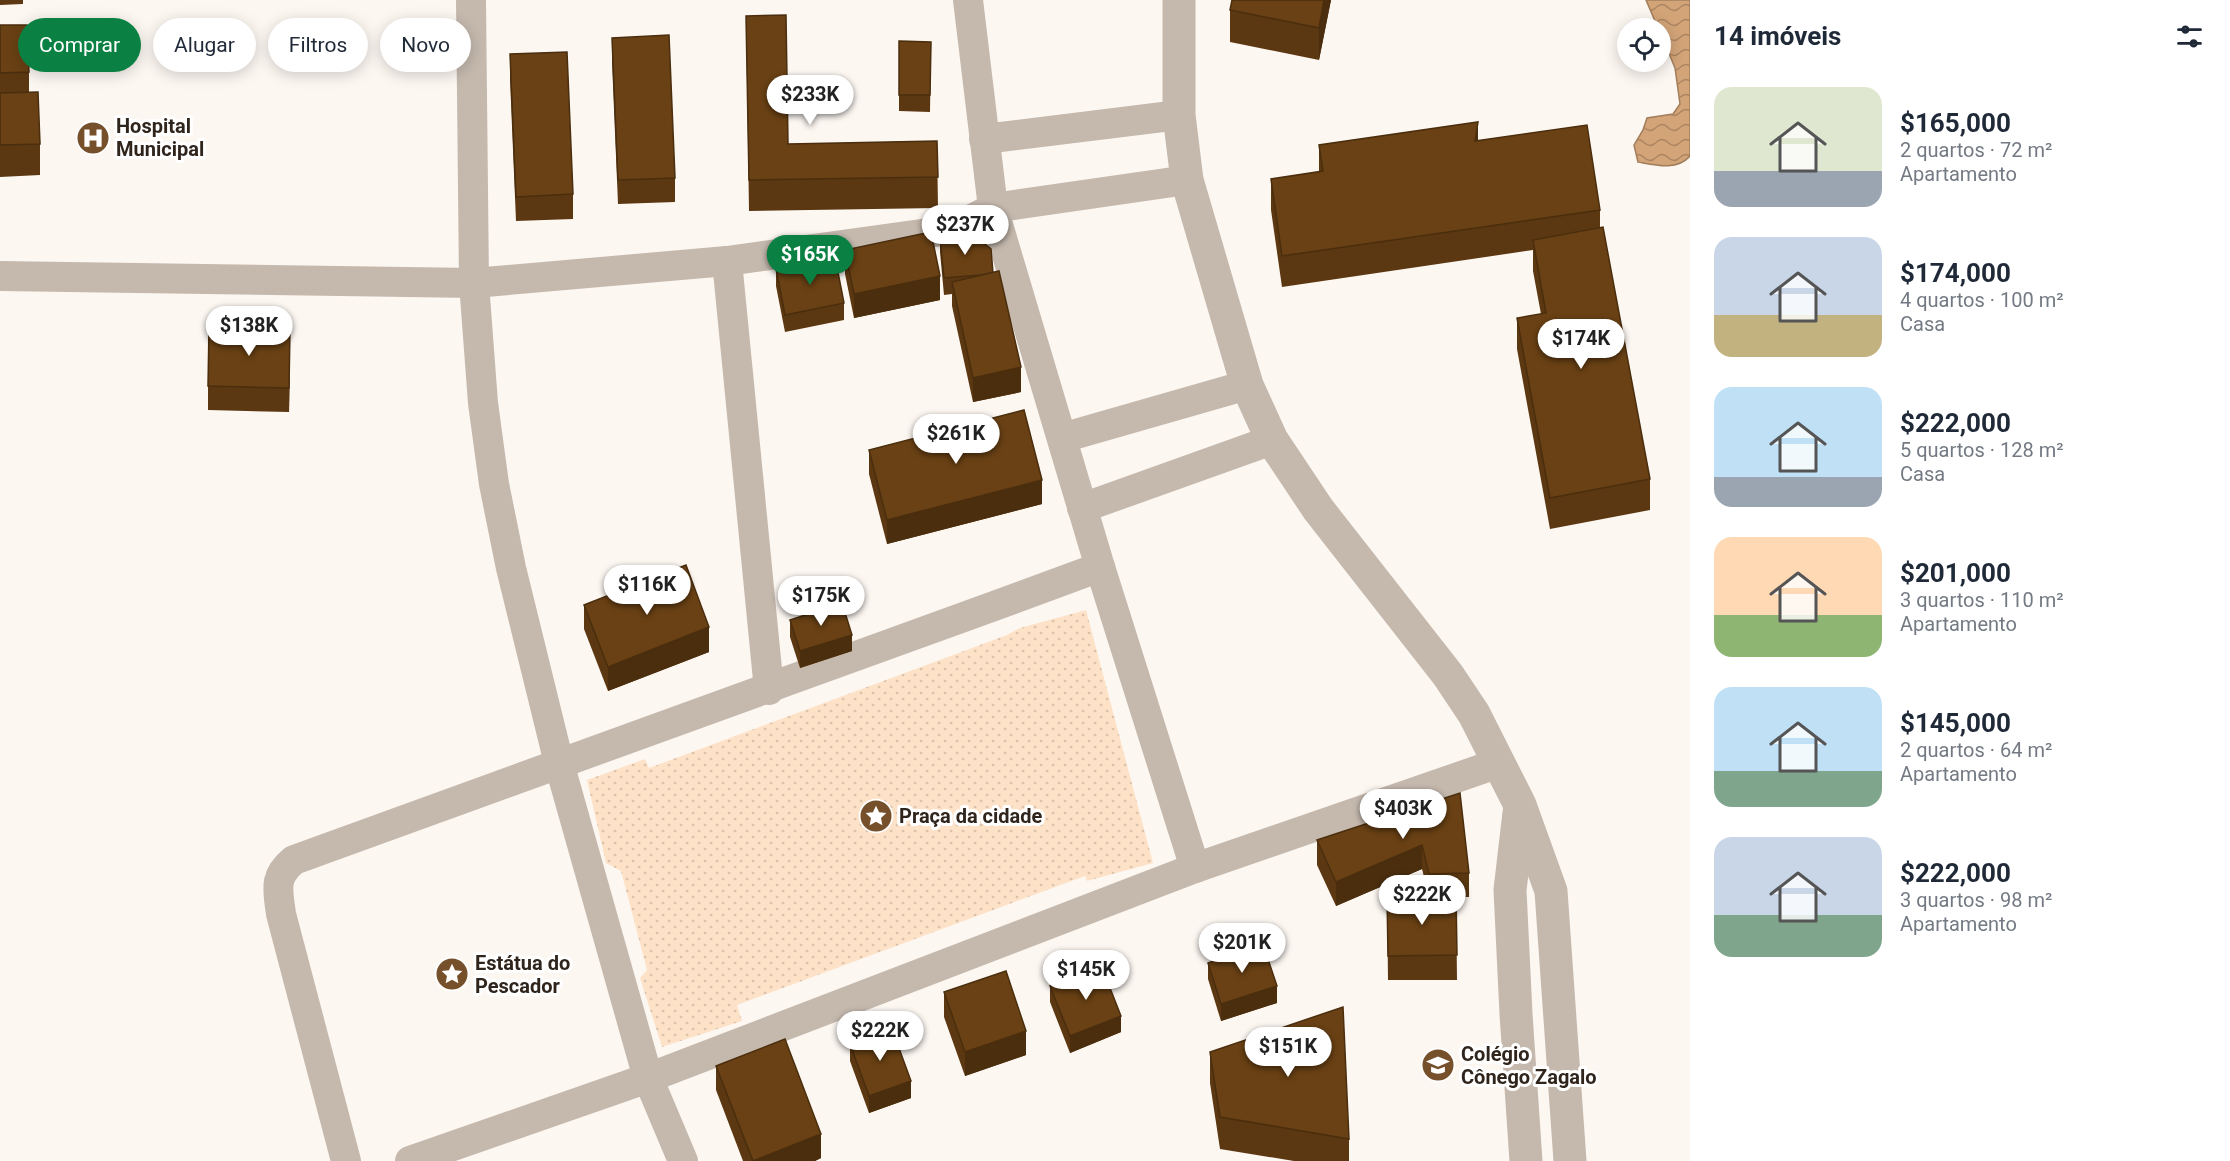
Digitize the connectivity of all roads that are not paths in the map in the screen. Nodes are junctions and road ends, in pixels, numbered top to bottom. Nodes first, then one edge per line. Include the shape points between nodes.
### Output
1 (471, 0) edge
2 (968, 0) edge
3 (1179, 0) edge
4 (1179, 115) junction
5 (984, 139) junction
6 (1187, 180) junction
7 (993, 208) junction
8 (727, 261) junction
9 (0, 276) edge
10 (474, 283) junction
11 (1246, 385) junction
12 (1062, 438) junction
13 (1272, 440) junction
14 (1082, 508) junction
15 (1100, 567) junction
16 (769, 690) junction
17 (1499, 763) junction
18 (559, 764) junction
19 (1520, 805) junction
20 (1195, 868) junction
21 (1558, 1012) junction
22 (1516, 1014) junction
23 (648, 1078) junction
24 (346, 1161) edge
25 (410, 1161) edge
26 (683, 1161) edge
27 (1526, 1161) edge
28 (1570, 1161) edge

1 - 10 street
2 - 5 street
3 - 4 street
4 - 5 street
4 - 6 street
5 - 7 street
6 - 7 street
6 - 11 street
7 - 8 street via 950,230
7 - 12 street
8 - 10 street
8 - 16 street
9 - 10 street
10 - 18 street via 494,484
11 - 12 street
11 - 13 street
12 - 14 street
13 - 14 street
13 - 17 street via 1318,509 1448,675
14 - 15 street
15 - 16 street
15 - 20 street
16 - 18 street
17 - 19 street
17 - 20 street
18 - 23 street
18 - 24 street via 294,860 283,869 278,886 281,914
19 - 21 street via 1551,891
19 - 22 street via 1510,890
20 - 23 street
21 - 22 street
21 - 28 street
22 - 27 street
23 - 25 street
23 - 26 street

